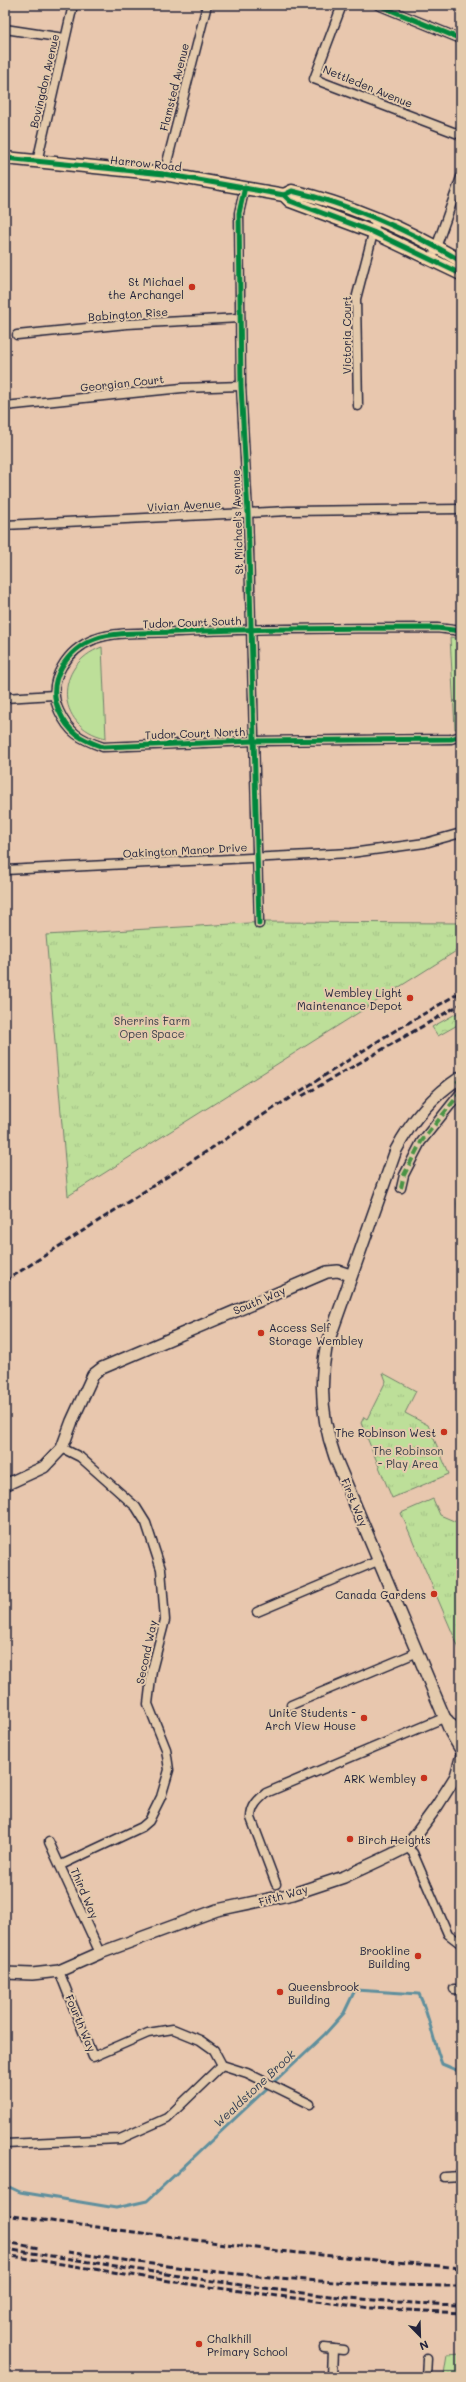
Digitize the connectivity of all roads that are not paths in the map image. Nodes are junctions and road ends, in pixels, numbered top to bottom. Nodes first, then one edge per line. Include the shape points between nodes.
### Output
1 (73, 5) edge
2 (207, 5) edge
3 (342, 5) edge
4 (378, 5) edge
5 (5, 28) edge
6 (64, 38) junction
7 (461, 39) edge
8 (461, 135) edge
9 (5, 158) edge
10 (37, 162) junction
11 (164, 174) junction
12 (461, 177) edge
13 (245, 187) junction
14 (284, 195) junction
15 (378, 218) junction
16 (373, 232) junction
17 (436, 246) junction
18 (432, 258) junction
19 (461, 260) edge
20 (461, 274) edge
21 (240, 318) junction
22 (17, 335) dead end
23 (241, 386) junction
24 (5, 406) edge
25 (358, 406) dead end
26 (461, 509) edge
27 (248, 513) junction
28 (5, 525) edge
29 (250, 630) junction
30 (461, 631) edge
31 (54, 695) junction
32 (5, 698) edge
33 (461, 736) edge
34 (253, 741) junction
35 (461, 833) edge
36 (256, 857) junction
37 (5, 870) edge
38 (259, 924) dead end
39 (459, 1078) edge
40 (401, 1188) dead end
41 (350, 1275) junction
42 (62, 1448) junction
43 (5, 1485) edge
44 (380, 1560) junction
45 (257, 1612) dead end
46 (418, 1652) junction
47 (291, 1705) dead end
48 (447, 1719) junction
49 (461, 1729) edge
50 (461, 1750) edge
51 (461, 1758) edge
52 (49, 1842) dead end
53 (407, 1847) junction
54 (61, 1865) junction
55 (276, 1884) dead end
56 (461, 1944) edge
57 (100, 1953) junction
58 (59, 1971) junction
59 (5, 1973) edge
60 (222, 2065) junction
61 (310, 2104) dead end
62 (5, 2144) edge
63 (461, 2176) edge
64 (444, 2177) dead end
65 (324, 2348) dead end
66 (334, 2349) junction
67 (343, 2350) dead end
68 (427, 2360) dead end
69 (332, 2377) edge
70 (426, 2377) edge

1 - 6 street, Bovingdon Avenue
2 - 11 street, Flamsted Avenue
3 - 8 street, Nettleden Avenue via 314,79
4 - 7 street
5 - 6 street
6 - 10 street, Bovingdon Avenue
9 - 10 main road, Harrow Road
10 - 11 main road, Harrow Road
11 - 13 main road, Harrow Road
12 - 17 street
13 - 14 main road, Harrow Road
13 - 21 street, St Michael's Avenue via 239,213
14 - 15 main road, Harrow Road via 292,191
14 - 16 main road, Harrow Road via 290,201
15 - 16 street, Victoria Court
15 - 17 main road, Harrow Road
16 - 18 main road, Harrow Road
16 - 25 street, Victoria Court via 356,299
17 - 18 street
17 - 19 main road, Harrow Road
18 - 20 main road, Harrow Road
21 - 22 street, Babington Rise via 126,324
21 - 23 street, St Michael's Avenue
23 - 24 street, Georgian Court via 182,388
23 - 27 street, St Michael's Avenue
26 - 27 street, Vivian Avenue
27 - 28 street, Vivian Avenue
27 - 29 street, St Michael's Avenue
29 - 30 street, Tudor Court South via 437,628
29 - 31 street, Tudor Court South via 135,634 97,638 81,645 67,656 58,674
29 - 34 street, St Michael's Avenue
31 - 32 street
31 - 34 street, Tudor Court North via 67,727 85,741 103,747
33 - 34 street, Tudor Court North
34 - 36 street, St Michael's Avenue
35 - 36 street, Oakington Manor Drive via 425,843 350,853
36 - 37 street, Oakington Manor Drive
36 - 38 street, St Michael's Avenue
39 - 40 street via 461,1092 421,1142 404,1175
39 - 41 main road via 427,1104 405,1133 396,1150
41 - 42 main road, South Way via 327,1272 102,1368 93,1375
41 - 44 main road, First Way via 326,1348 322,1405 330,1442
42 - 43 main road, South Way via 44,1467
42 - 54 street, Second Way via 80,1457 113,1484 136,1507 146,1523 161,1569 165,1620 152,1670 148,1704 166,1749 169,1770 149,1821 142,1827
44 - 45 street
44 - 46 main road, First Way
46 - 47 street
46 - 48 main road, First Way
48 - 49 main road via 452,1726
48 - 50 main road via 451,1733
48 - 55 street via 266,1793 260,1798 252,1809 251,1818
51 - 53 main road, Fifth Way via 456,1776 447,1793
52 - 54 street, Third Way
53 - 56 street via 413,1853 448,1934
53 - 57 main road, Fifth Way via 344,1877 293,1894 217,1910
54 - 57 street, Third Way
57 - 58 main road, Fifth Way
58 - 59 main road
58 - 60 street, Fourth Way via 93,2056 148,2033 172,2029 200,2040 214,2050
60 - 61 street via 246,2073
60 - 62 street via 167,2118 120,2139
63 - 64 street
65 - 66 street
66 - 67 street
66 - 69 street
68 - 70 street

